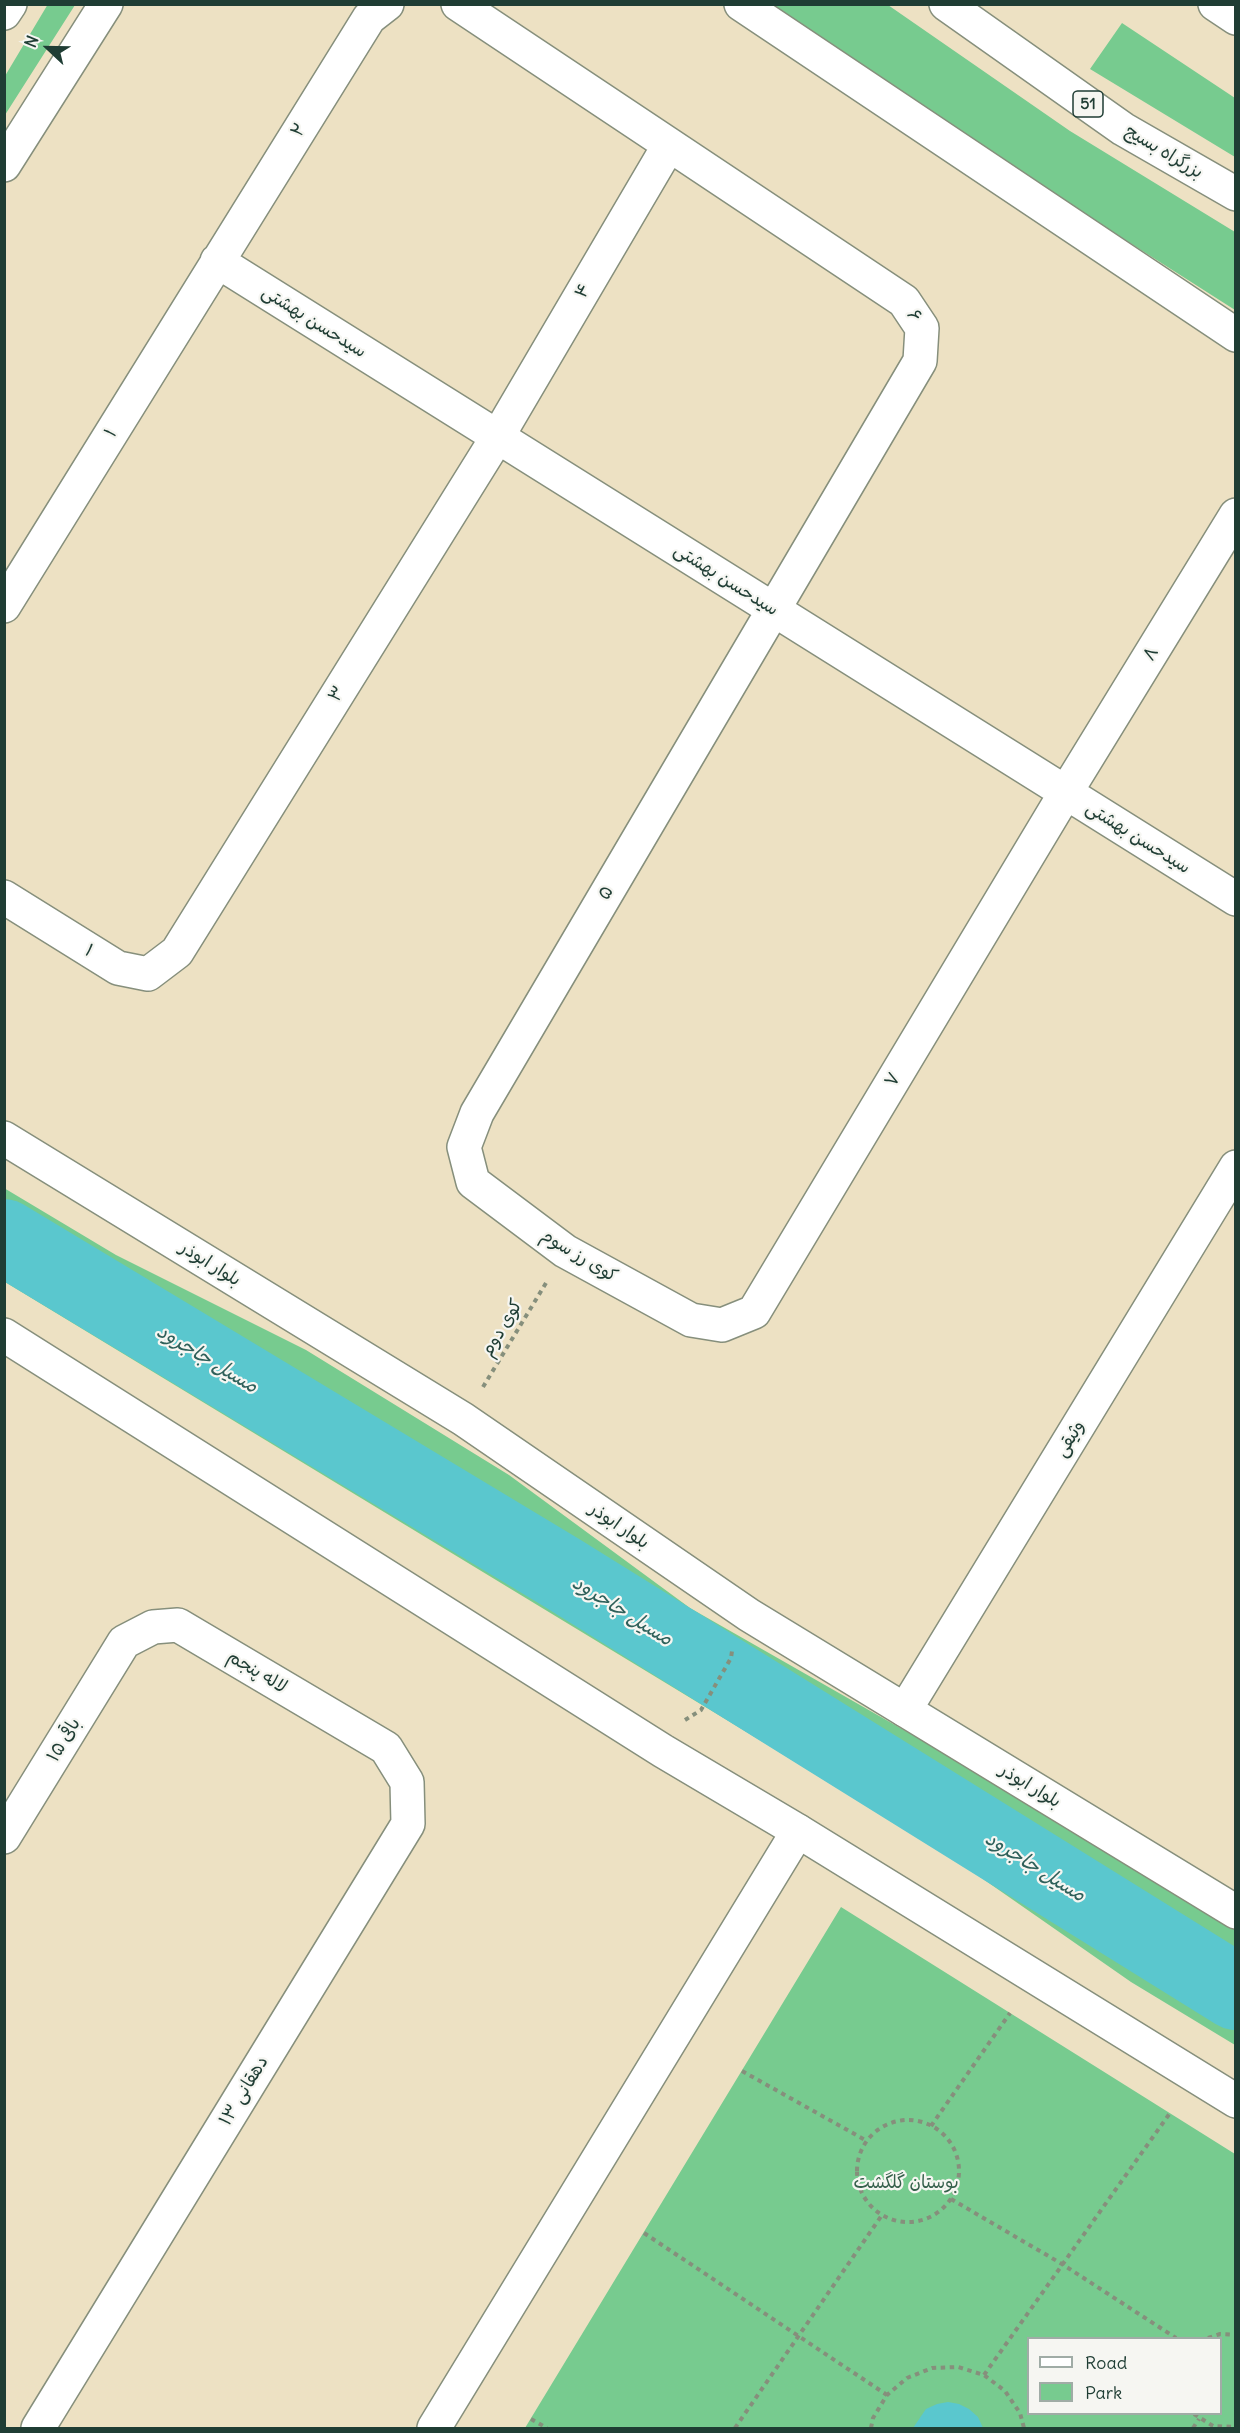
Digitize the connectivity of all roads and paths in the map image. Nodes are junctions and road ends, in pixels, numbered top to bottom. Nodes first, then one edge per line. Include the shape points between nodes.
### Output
1 (10, 4) edge
2 (106, 4) edge
3 (387, 4) edge
4 (458, 4) edge
5 (741, 4) edge
6 (946, 4) edge
7 (1215, 4) edge
8 (4, 13) edge
9 (1236, 18) edge
10 (669, 145) junction
11 (4, 165) edge
12 (1236, 194) edge
13 (217, 261) junction
14 (1236, 335) edge
15 (498, 436) junction
16 (1235, 515) edge
17 (4, 606) edge
18 (773, 609) junction
19 (1066, 792) junction
20 (4, 897) edge
21 (1236, 899) edge
22 (177, 952) joint
23 (4, 1138) edge
24 (1236, 1167) edge
25 (473, 1182) joint
26 (565, 1251) junction
27 (692, 1320) joint
28 (4, 1335) edge
29 (463, 1419) junction
30 (123, 1642) joint
31 (731, 1658) dead end
32 (905, 1710) junction
33 (680, 1724) dead end
34 (386, 1748) joint
35 (798, 1831) junction
36 (4, 1837) edge
37 (1236, 1912) edge
38 (1010, 2013) dead end
39 (742, 2071) dead end
40 (1236, 2101) edge
41 (1170, 2113) dead end
42 (931, 2126) junction
43 (867, 2141) junction
44 (951, 2199) junction
45 (882, 2215) junction
46 (644, 2233) dead end
47 (1062, 2264) junction
48 (1236, 2335) edge
49 (800, 2337) junction
50 (1174, 2337) edge
51 (1211, 2337) edge
52 (984, 2375) junction
53 (887, 2396) junction
54 (1195, 2415) edge
55 (531, 2419) dead end
56 (1199, 2419) junction
57 (1236, 2427) edge
58 (38, 2428) edge
59 (434, 2428) edge
60 (547, 2428) edge
61 (735, 2428) edge
62 (871, 2428) edge
63 (1024, 2428) edge
64 (1193, 2428) edge

1 - 8 main road
2 - 11 main road
3 - 13 main road, ۲ via 369,18
4 - 10 main road
5 - 14 main road
6 - 12 main road, بزرگراه بسیج / 51 via 1123,129
7 - 9 main road
10 - 15 main road, ۴
10 - 18 main road, ۶ via 904,301 922,328 920,361
13 - 15 main road, سیدحسن بهشتی
13 - 17 main road, ۱
15 - 18 main road, سیدحسن بهشتی
15 - 22 main road, ۳
16 - 19 main road, ۸
18 - 19 main road, سیدحسن بهشتی
18 - 25 main road, ۵ via 477,1113 464,1147
19 - 21 main road, سیدحسن بهشتی
19 - 27 main road, ۷ via 754,1312 722,1325
20 - 22 main road, ۱ via 118,968 148,974
23 - 29 main road, بلوار ابوذر
24 - 32 main road, وثیقی
25 - 26 main road, کوی رز سوم
26 - 27 main road, کوی رز سوم
26 - 29 path, کوی دوم
28 - 35 main road via 663,1751
29 - 32 main road, بلوار ابوذر via 749,1615
30 - 34 main road, لاله پنجم via 153,1627 178,1625
30 - 36 main road, باقی ۱۵
31 - 33 path via 701,1710
32 - 37 main road, بلوار ابوذر
34 - 58 main road, دهقانی ۱۳ via 407,1782 408,1824
35 - 40 main road
35 - 59 main road
38 - 42 path
39 - 43 path
41 - 47 path
42 - 43 path via 903,2120 877,2131
42 - 44 path via 945,2135 959,2166 958,2183
43 - 45 path via 857,2173 868,2204
44 - 45 path via 927,2219 912,2223
44 - 47 path
45 - 49 path
46 - 49 path
47 - 50 path
47 - 52 path
48 - 51 path
49 - 53 path
49 - 61 path
52 - 53 path via 958,2367 932,2368 907,2378
52 - 63 path via 1005,2391 1020,2413
53 - 62 path
54 - 56 path
55 - 60 path
56 - 57 path via 1213,2426
56 - 64 path

